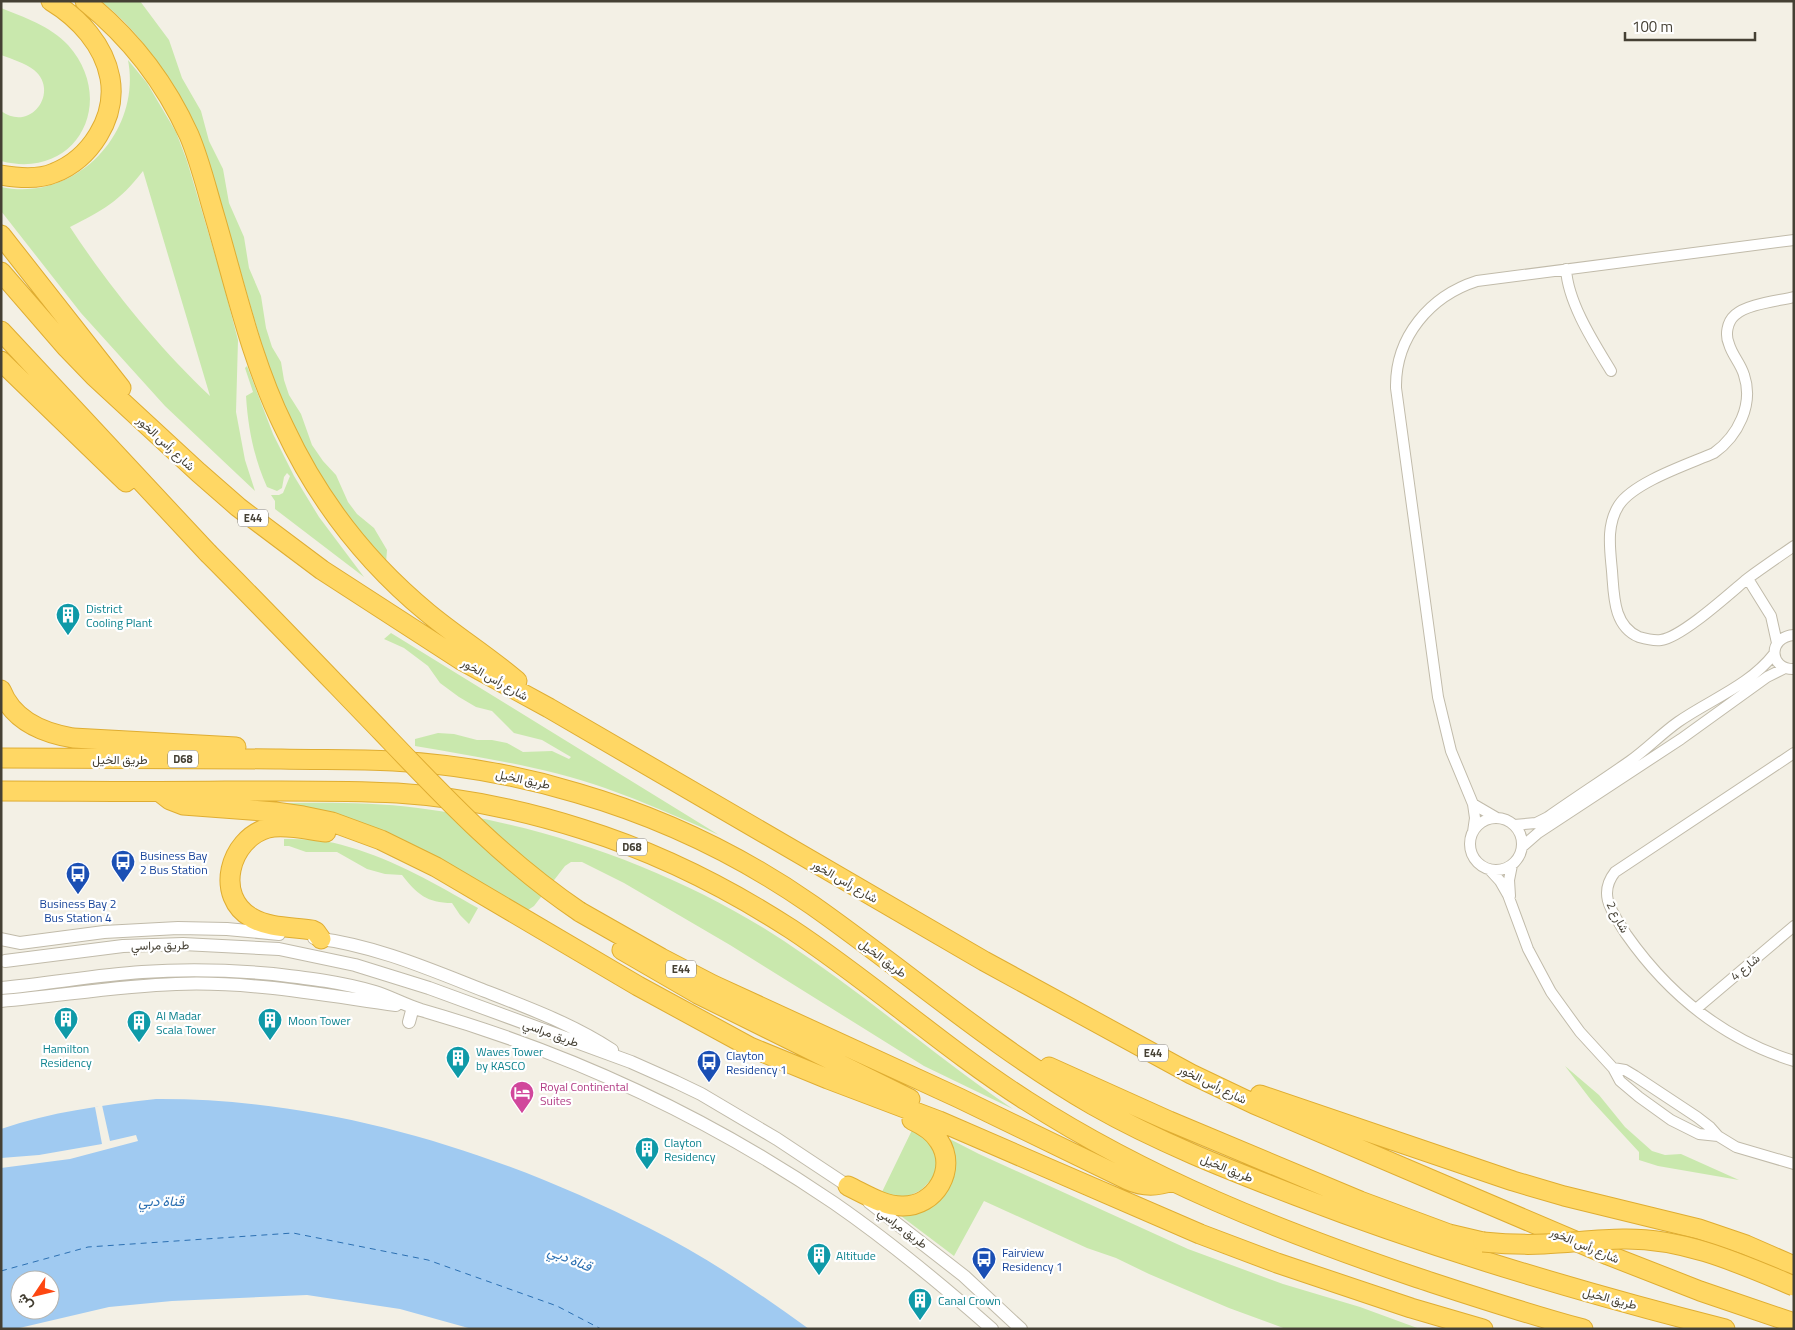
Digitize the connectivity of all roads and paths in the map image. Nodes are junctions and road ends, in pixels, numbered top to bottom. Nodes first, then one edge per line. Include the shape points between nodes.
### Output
1 (51, 1) edge
2 (85, 1) edge
3 (1, 175) edge
4 (1, 235) edge
5 (1794, 240) edge
6 (1566, 269) junction
7 (1, 272) edge
8 (1794, 297) edge
9 (1, 331) edge
10 (1, 362) edge
11 (1611, 371) dead end
12 (159, 436) junction
13 (1794, 546) edge
14 (208, 553) junction
15 (1748, 579) junction
16 (1771, 616) junction
17 (1794, 635) edge
18 (1777, 643) junction
19 (1774, 654) junction
20 (1791, 670) edge
21 (1, 690) edge
22 (549, 708) junction
23 (1678, 722) junction
24 (1687, 735) junction
25 (1794, 753) edge
26 (1, 758) edge
27 (267, 759) junction
28 (1, 791) edge
29 (160, 792) junction
30 (1473, 804) junction
31 (1496, 818) junction
32 (1514, 825) junction
33 (1473, 832) junction
34 (1522, 847) junction
35 (1512, 865) junction
36 (1489, 869) junction
37 (486, 896) junction
38 (1511, 902) junction
39 (1794, 926) edge
40 (1, 939) edge
41 (321, 939) junction
42 (5, 961) dead end
43 (1, 988) edge
44 (50, 996) junction
45 (1, 1001) edge
46 (38, 1007) dead end
47 (413, 1007) junction
48 (1696, 1009) junction
49 (409, 1022) dead end
50 (783, 1026) junction
51 (1010, 1052) junction
52 (1794, 1061) edge
53 (631, 1062) junction
54 (1613, 1068) junction
55 (828, 1079) junction
56 (1222, 1089) junction
57 (1655, 1090) junction
58 (1647, 1103) junction
59 (939, 1121) junction
60 (1718, 1136) junction
61 (1794, 1164) edge
62 (1172, 1181) junction
63 (848, 1186) junction
64 (1794, 1266) edge
65 (1794, 1286) edge
66 (1411, 1308) junction
67 (1794, 1323) edge
68 (992, 1329) edge
69 (1022, 1329) edge
70 (1456, 1329) edge
71 (1482, 1329) edge
72 (1582, 1329) edge
73 (1725, 1329) edge

1 - 3 highway via 83,26 105,60 111,98 107,116 87,151 71,164 53,174 33,178
2 - 22 highway via 133,47 180,116 202,169 264,381 296,452 325,502 358,545 393,582 427,613
4 - 12 highway
5 - 6 street
6 - 11 street via 1580,314
6 - 30 street via 1488,279 1467,284 1447,294 1416,324 1398,364 1396,388 1438,697 1451,751
7 - 12 highway, شارع رأس الخور / E44 via 67,348
8 - 15 street via 1748,308 1730,321 1728,344 1744,375 1747,399 1729,440 1714,453 1630,493 1614,514 1610,532 1616,610 1623,624 1644,639 1662,640 1678,634
9 - 14 highway, E44
10 - 14 highway via 134,489
12 - 22 highway, شارع رأس الخور / E44 via 238,507 322,570 444,650
13 - 15 street
14 - 50 highway, E44, bridge via 463,817 550,892
15 - 16 street
16 - 17 street
16 - 18 street
17 - 18 street
18 - 19 street
19 - 20 street via 1780,665
19 - 23 street via 1750,678
20 - 24 street via 1761,681
21 - 27 highway via 18,715 51,734 235,747
22 - 56 highway, شارع رأس الخور / E44 via 984,961
23 - 24 street via 1687,725
23 - 32 street via 1631,760 1548,817 1536,823
24 - 34 street via 1538,833
25 - 48 street, شارع 2 via 1615,872 1608,884 1607,897 1612,911 1638,952 1660,978
26 - 27 highway, طريق الخيل / D68
27 - 51 highway, طريق الخيل / D68 via 422,763 480,770 555,786 632,811 708,844 769,878 834,921
28 - 29 highway, D68
29 - 37 highway via 183,804 289,814 332,822 418,857
29 - 62 highway, D68 via 345,792 436,797 545,818 620,842 692,872 761,910 826,953 1027,1101 1098,1144
30 - 31 street
30 - 33 street
31 - 32 street
31 - 33 street via 1480,823
32 - 34 street via 1522,837
33 - 36 street via 1472,854 1479,864
34 - 35 street
35 - 36 street via 1499,870
35 - 38 street via 1509,880
36 - 38 street
37 - 41 highway via 466,890 396,854 353,838 324,832 269,828 251,838 236,855 229,876 229,887 237,905 253,920 312,930
37 - 55 highway via 722,1033
38 - 54 street via 1528,949 1551,992 1580,1032
39 - 48 street, شارع 4
40 - 41 street via 20,943 112,932 186,928
41 - 53 street via 410,962 524,1007 577,1029
42 - 53 street, طريق مراسي via 151,944 239,946 304,954 405,979
43 - 47 street, طريق مراسي via 142,972 207,971 276,975 345,985 386,995
44 - 45 street via 21,1004
44 - 46 street
44 - 47 street via 117,987 165,989 237,985 281,994
47 - 49 street
47 - 68 street, طريق مراسي via 494,1032 577,1063 662,1102 736,1142 842,1209
48 - 52 street, شارع 2 via 1743,1041
50 - 59 highway via 922,1105
50 - 62 highway, E44 via 958,1098 1137,1184 1155,1186
51 - 65 highway, bridge via 1360,1201 1449,1234 1483,1242 1526,1245 1616,1239 1659,1241 1744,1265
51 - 73 highway, طريق الخيل via 1124,1122 1279,1190 1462,1255
53 - 63 street, طريق مراسي via 725,1108
54 - 57 street via 1630,1073
54 - 58 street via 1623,1084
55 - 59 highway
55 - 63 highway via 848,1093 925,1127 934,1133 945,1152 942,1184 932,1196 918,1204 894,1205
56 - 64 highway via 1257,1094 1536,1188 1699,1229
56 - 67 highway, شارع رأس الخور / E44 via 1608,1255
57 - 58 street
57 - 60 street via 1704,1122
58 - 60 street via 1693,1132
59 - 66 highway via 1200,1234
60 - 61 street via 1751,1153
62 - 72 highway via 1337,1251
63 - 69 street, طريق مراسي via 932,1250
66 - 70 street
66 - 71 highway

